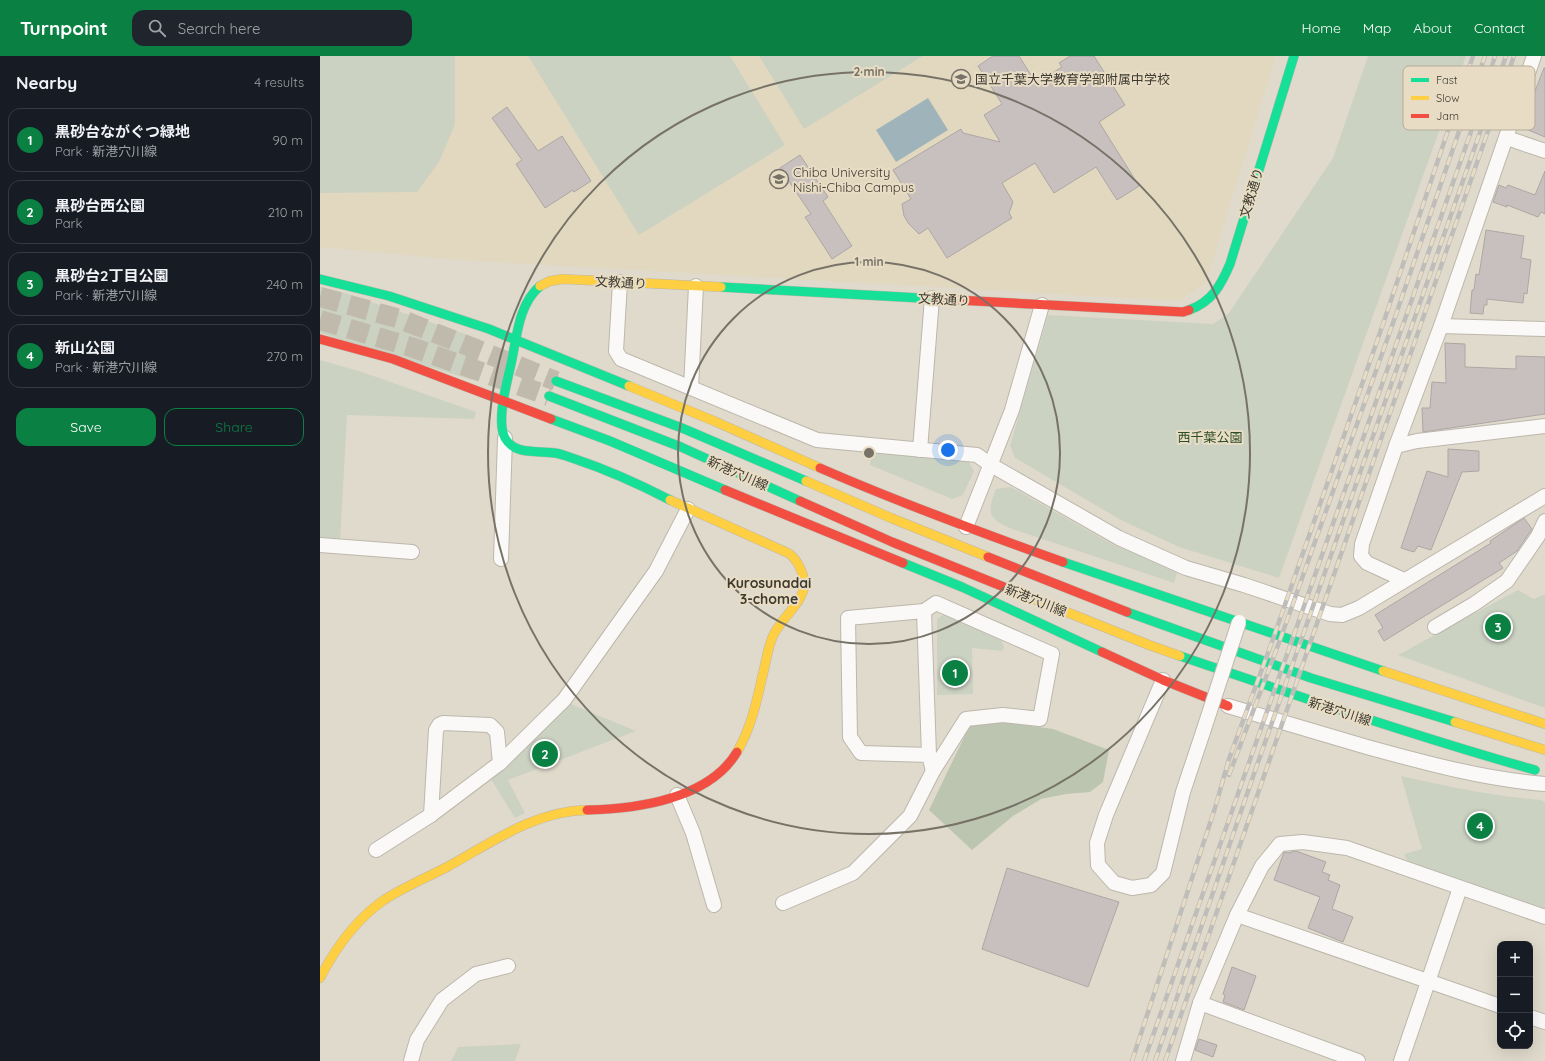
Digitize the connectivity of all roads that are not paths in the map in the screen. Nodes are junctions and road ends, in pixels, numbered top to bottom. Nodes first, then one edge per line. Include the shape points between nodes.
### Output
1 (1294, 56) edge
2 (1534, 56) edge
3 (1531, 66) edge
4 (1510, 130) edge
5 (1507, 138) junction
6 (1545, 151) edge
7 (320, 279) edge
8 (620, 282) junction
9 (696, 286) junction
10 (932, 298) junction
11 (1042, 305) junction
12 (1441, 326) junction
13 (1545, 328) edge
14 (320, 339) edge
15 (516, 339) junction
16 (556, 382) tunnel mouth
17 (691, 388) junction
18 (549, 396) tunnel mouth
19 (504, 399) junction
20 (1545, 426) edge
21 (506, 438) junction
22 (1396, 446) junction
23 (920, 450) junction
24 (991, 465) junction
25 (1545, 496) edge
26 (688, 509) junction
27 (1545, 521) edge
28 (966, 527) junction
29 (320, 545) edge
30 (412, 552) dead end
31 (501, 559) dead end
32 (1404, 580) junction
33 (924, 611) junction
34 (1239, 622) junction
35 (1436, 626) dead end
36 (1163, 680) junction
37 (1228, 706) joint
38 (1545, 724) edge
39 (1545, 750) edge
40 (929, 756) junction
41 (500, 763) junction
42 (1535, 770) dead end
43 (933, 771) junction
44 (1545, 784) edge
45 (677, 795) junction
46 (431, 815) junction
47 (376, 850) dead end
48 (1460, 888) junction
49 (783, 903) dead end
50 (714, 904) dead end
51 (1237, 915) junction
52 (1545, 917) edge
53 (508, 966) dead end
54 (320, 978) edge
55 (1429, 982) junction
56 (1200, 1003) junction
57 (1497, 1005) edge
58 (1533, 1018) edge
59 (1545, 1022) edge
60 (411, 1061) edge
61 (1183, 1061) edge
62 (1358, 1061) edge
63 (1401, 1061) edge

1 - 11 street, 文教通り via 1230,264 1213,297 1200,307 1183,312
2 - 3 street
4 - 5 street
5 - 6 street
5 - 12 street
7 - 15 street via 389,296
8 - 9 street, 文教通り
8 - 15 street, 文教通り via 563,279 538,286 525,306
8 - 17 street via 616,351 621,359
9 - 10 street, 文教通り
9 - 17 street
10 - 11 street, 文教通り
10 - 23 street
11 - 24 street via 1012,410
12 - 13 street
12 - 22 street
14 - 19 street via 393,359
15 - 19 street, 文教通り
15 - 28 street via 714,421 868,490
16 - 39 street, 新港穴川線 via 682,428 891,518 1106,605 1311,678
17 - 23 street via 817,440
18 - 42 street, 新港穴川線 via 681,447 892,542 1149,645 1326,706
19 - 21 street, 文教通り via 502,428
19 - 36 street via 610,440 962,587
20 - 22 street via 1417,441
21 - 26 street via 510,445 523,452 555,454 596,466 642,485
21 - 31 street
22 - 32 street via 1362,544 1362,556 1367,563
23 - 24 street via 977,455
24 - 28 street
24 - 32 street via 1119,538 1186,568 1330,614 1342,615 1359,608
25 - 32 street
26 - 41 street via 656,571 564,700
26 - 45 street via 791,556 800,569 804,590 772,638 745,740 727,767 708,782
27 - 35 street via 1538,536 1507,581
28 - 34 street
29 - 30 street
33 - 40 street
33 - 40 street via 848,618 850,737 861,753
33 - 43 street via 936,603 1052,654 1040,719 1004,715 966,719
34 - 36 street, bridge via 1183,792 1163,873 1151,885 1132,888 1114,883 1098,865 1097,844 1106,815
34 - 38 street
36 - 37 street
37 - 44 street via 1409,759 1506,780
40 - 43 street
41 - 46 street
41 - 46 street via 497,732 490,725 443,723 439,726 436,730
43 - 49 street via 910,816 853,873
45 - 50 street via 693,833
45 - 54 street via 613,810 567,812 522,826 395,892 366,913 350,930
46 - 47 street
48 - 51 street via 1348,848 1303,842 1280,844 1262,866
48 - 52 street
48 - 55 street
51 - 55 street
51 - 56 street
53 - 60 street via 476,974 442,1000 417,1040
55 - 57 street
55 - 63 street
56 - 61 street
56 - 62 street
58 - 59 street

